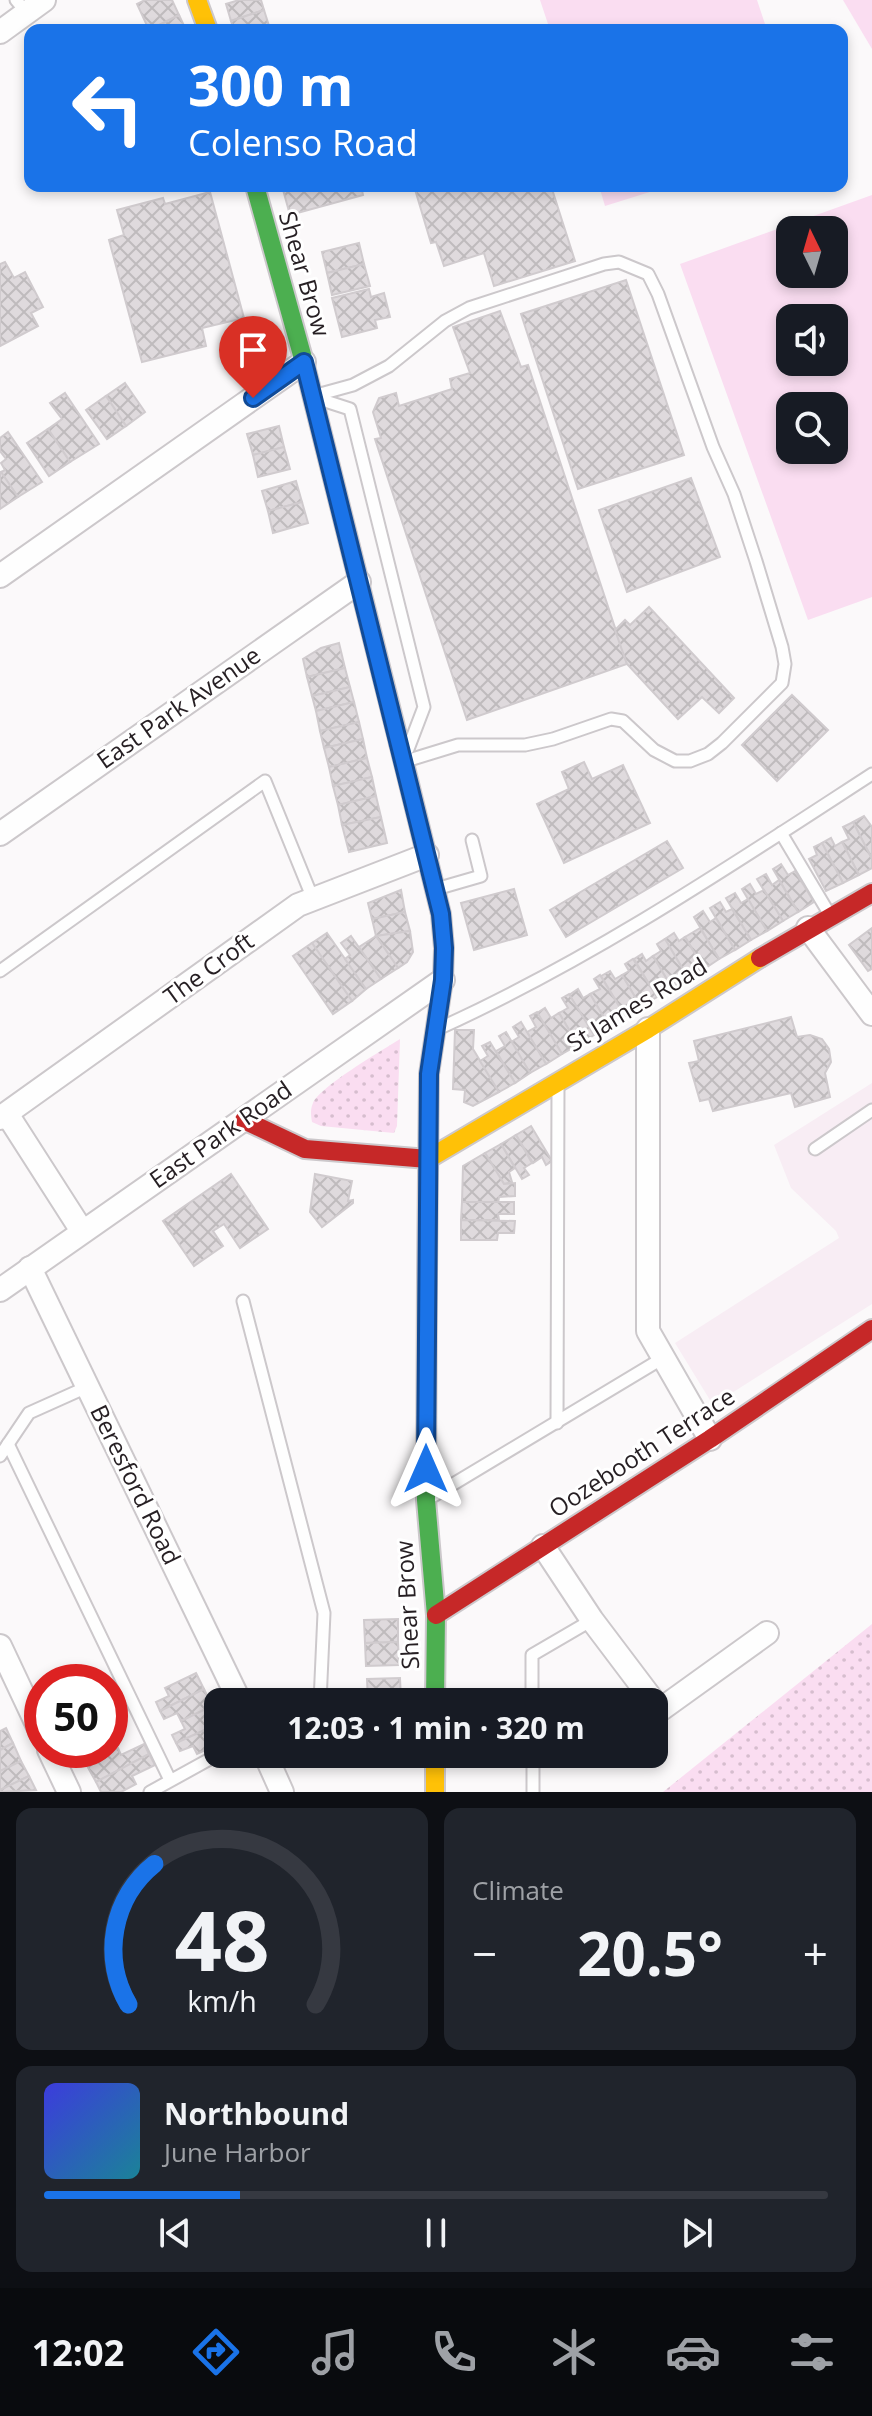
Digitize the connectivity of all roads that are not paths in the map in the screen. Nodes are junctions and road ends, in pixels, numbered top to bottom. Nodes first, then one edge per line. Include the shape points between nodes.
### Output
1 (197, 0) edge
2 (29, 4) edge
3 (206, 24) edge
4 (0, 32) edge
5 (257, 192) edge
6 (304, 362) junction
7 (312, 397) junction
8 (0, 576) edge
9 (359, 582) junction
10 (403, 762) junction
11 (872, 774) edge
12 (781, 833) junction
13 (0, 834) edge
14 (472, 840) dead end
15 (427, 855) junction
16 (435, 889) junction
17 (872, 893) edge
18 (313, 899) junction
19 (830, 915) junction
20 (808, 928) junction
21 (0, 971) edge
22 (443, 980) junction
23 (872, 1014) edge
24 (648, 1029) junction
25 (435, 1030) junction
26 (558, 1081) junction
27 (872, 1110) edge
28 (4, 1116) edge
29 (244, 1120) junction
30 (815, 1149) dead end
31 (428, 1159) junction
32 (82, 1231) junction
33 (30, 1268) junction
34 (0, 1290) edge
35 (243, 1301) dead end
36 (872, 1329) edge
37 (663, 1358) junction
38 (87, 1387) junction
39 (557, 1423) junction
40 (710, 1439) junction
41 (8, 1444) junction
42 (0, 1456) edge
43 (426, 1500) junction
44 (543, 1546) junction
45 (436, 1615) junction
46 (592, 1620) junction
47 (767, 1633) dead end
48 (0, 1646) edge
49 (233, 1688) edge
50 (321, 1688) edge
51 (435, 1688) edge
52 (532, 1688) edge
53 (24, 1697) edge
54 (204, 1762) edge
55 (58, 1768) edge
56 (272, 1768) edge
57 (435, 1768) edge
58 (533, 1768) edge
59 (170, 1780) junction
60 (69, 1792) edge
61 (150, 1792) edge
62 (282, 1792) edge
63 (435, 1792) edge
64 (533, 1792) edge

1 - 3 main road
2 - 4 street
5 - 6 main road, Shear Brow
6 - 7 main road, Shear Brow
6 - 8 street
7 - 9 main road, Shear Brow
7 - 10 lane via 350,409 421,692 424,707
7 - 10 lane via 353,385 389,366 469,308 604,264 619,262 648,274 734,494 778,630 785,664 782,683 722,743 690,761 665,756 623,721 611,719 539,742 458,745
9 - 10 main road, Shear Brow
9 - 13 street, East Park Avenue
10 - 15 main road, Shear Brow
11 - 12 lane
12 - 19 lane
12 - 25 lane via 510,996
14 - 16 lane via 481,876
15 - 16 main road, Shear Brow
15 - 18 street, The Croft
16 - 22 main road, Shear Brow
17 - 19 main road, St James Road
18 - 21 lane via 265,781
18 - 28 street, The Croft
19 - 20 main road, St James Road
20 - 23 street
20 - 24 main road, St James Road
22 - 25 main road, Shear Brow
22 - 29 street, East Park Road
24 - 26 main road, St James Road
24 - 37 street via 648,1331
25 - 31 main road, Shear Brow
26 - 31 main road, St James Road
26 - 39 lane
27 - 30 lane
28 - 32 street
29 - 31 main road via 305,1149
29 - 32 street, East Park Road
31 - 43 main road, Shear Brow
32 - 33 street, East Park Road
33 - 34 street, East Park Road
33 - 38 street, Beresford Road
35 - 50 lane via 324,1613
36 - 40 main road, Oozebooth Terrace
37 - 39 lane
37 - 40 street
38 - 41 lane via 29,1413
38 - 49 street, Beresford Road
39 - 43 lane
40 - 44 main road, Oozebooth Terrace
41 - 42 lane
41 - 59 lane
43 - 45 main road, Shear Brow
44 - 45 main road, Oozebooth Terrace
44 - 46 street
45 - 51 main road, Shear Brow
46 - 47 street via 660,1710
46 - 52 lane via 532,1655
48 - 53 street
54 - 59 lane
55 - 60 street
56 - 62 street
57 - 63 main road
58 - 64 lane
59 - 61 lane

